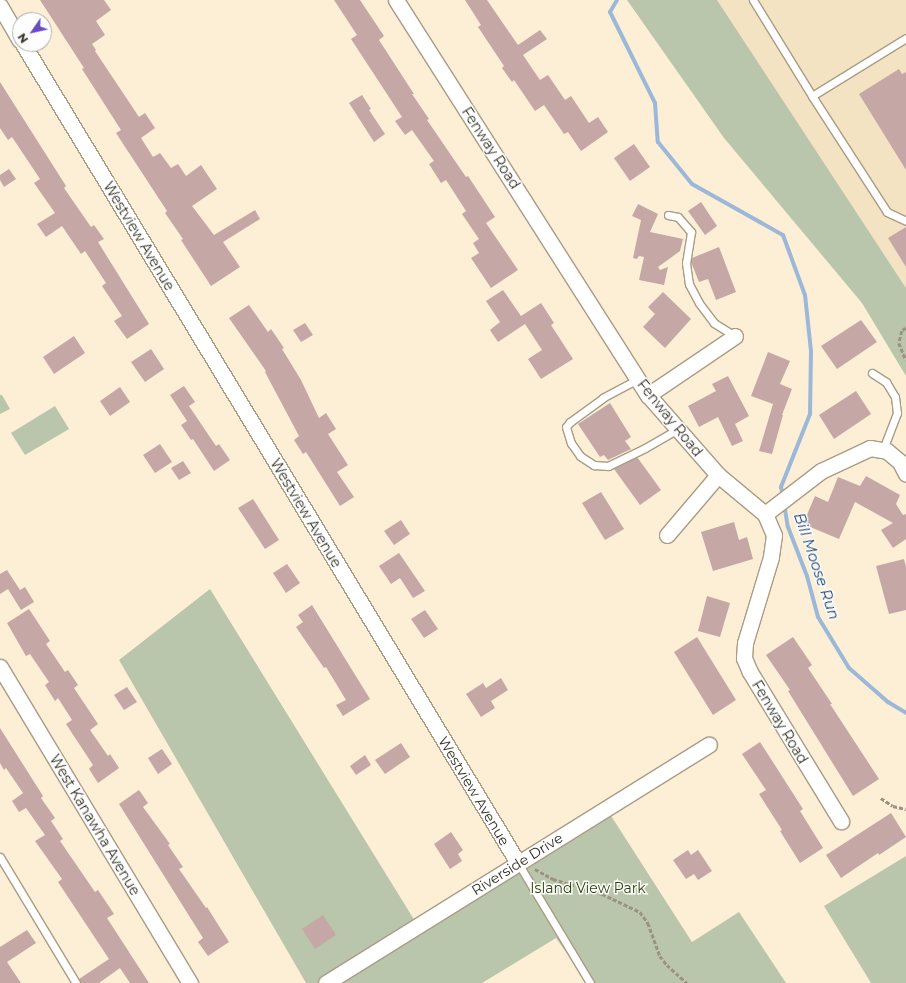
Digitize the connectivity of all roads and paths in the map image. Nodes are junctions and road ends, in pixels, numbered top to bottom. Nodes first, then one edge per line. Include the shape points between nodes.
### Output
1 (396, 0) edge
2 (753, 0) edge
3 (0, 6) edge
4 (12, 26) edge
5 (906, 38) edge
6 (28, 52) edge
7 (812, 96) junction
8 (668, 215) dead end
9 (906, 221) edge
10 (906, 328) edge
11 (735, 336) joint
12 (906, 360) edge
13 (872, 373) dead end
14 (638, 379) junction
15 (648, 395) junction
16 (678, 429) junction
17 (882, 450) junction
18 (906, 474) edge
19 (718, 475) junction
20 (765, 514) junction
21 (667, 535) dead end
22 (0, 668) edge
23 (709, 745) dead end
24 (881, 798) dead end
25 (906, 809) edge
26 (841, 821) dead end
27 (0, 857) edge
28 (518, 863) junction
29 (76, 983) edge
30 (190, 983) edge
31 (326, 983) edge
32 (590, 983) edge
33 (688, 983) edge

1 - 14 street, Fenway Road
2 - 7 lane
3 - 4 street
5 - 7 lane
6 - 28 street, Westview Avenue
7 - 9 lane via 887,212
8 - 11 lane via 678,216 691,232 686,263 689,284 699,303 714,323
10 - 12 path via 902,331 899,343
11 - 15 street
13 - 17 lane via 886,382 895,397 897,413
14 - 15 street, Fenway Road
14 - 16 lane via 603,398 566,427 571,443 580,456 594,465 608,466
15 - 16 street, Fenway Road
16 - 19 street, Fenway Road
17 - 18 street via 900,462
17 - 20 street via 870,448 821,470
19 - 20 street, Fenway Road
19 - 21 street
20 - 26 street, Fenway Road via 774,535 771,557 745,643 744,658 750,672
22 - 30 street, West Kanawha Avenue
23 - 28 street, Riverside Drive
24 - 25 path via 893,806
27 - 29 lane
28 - 31 street, Riverside Drive
28 - 32 lane, Westview Avenue
28 - 33 path via 553,879 602,894 640,912 648,923 660,956

